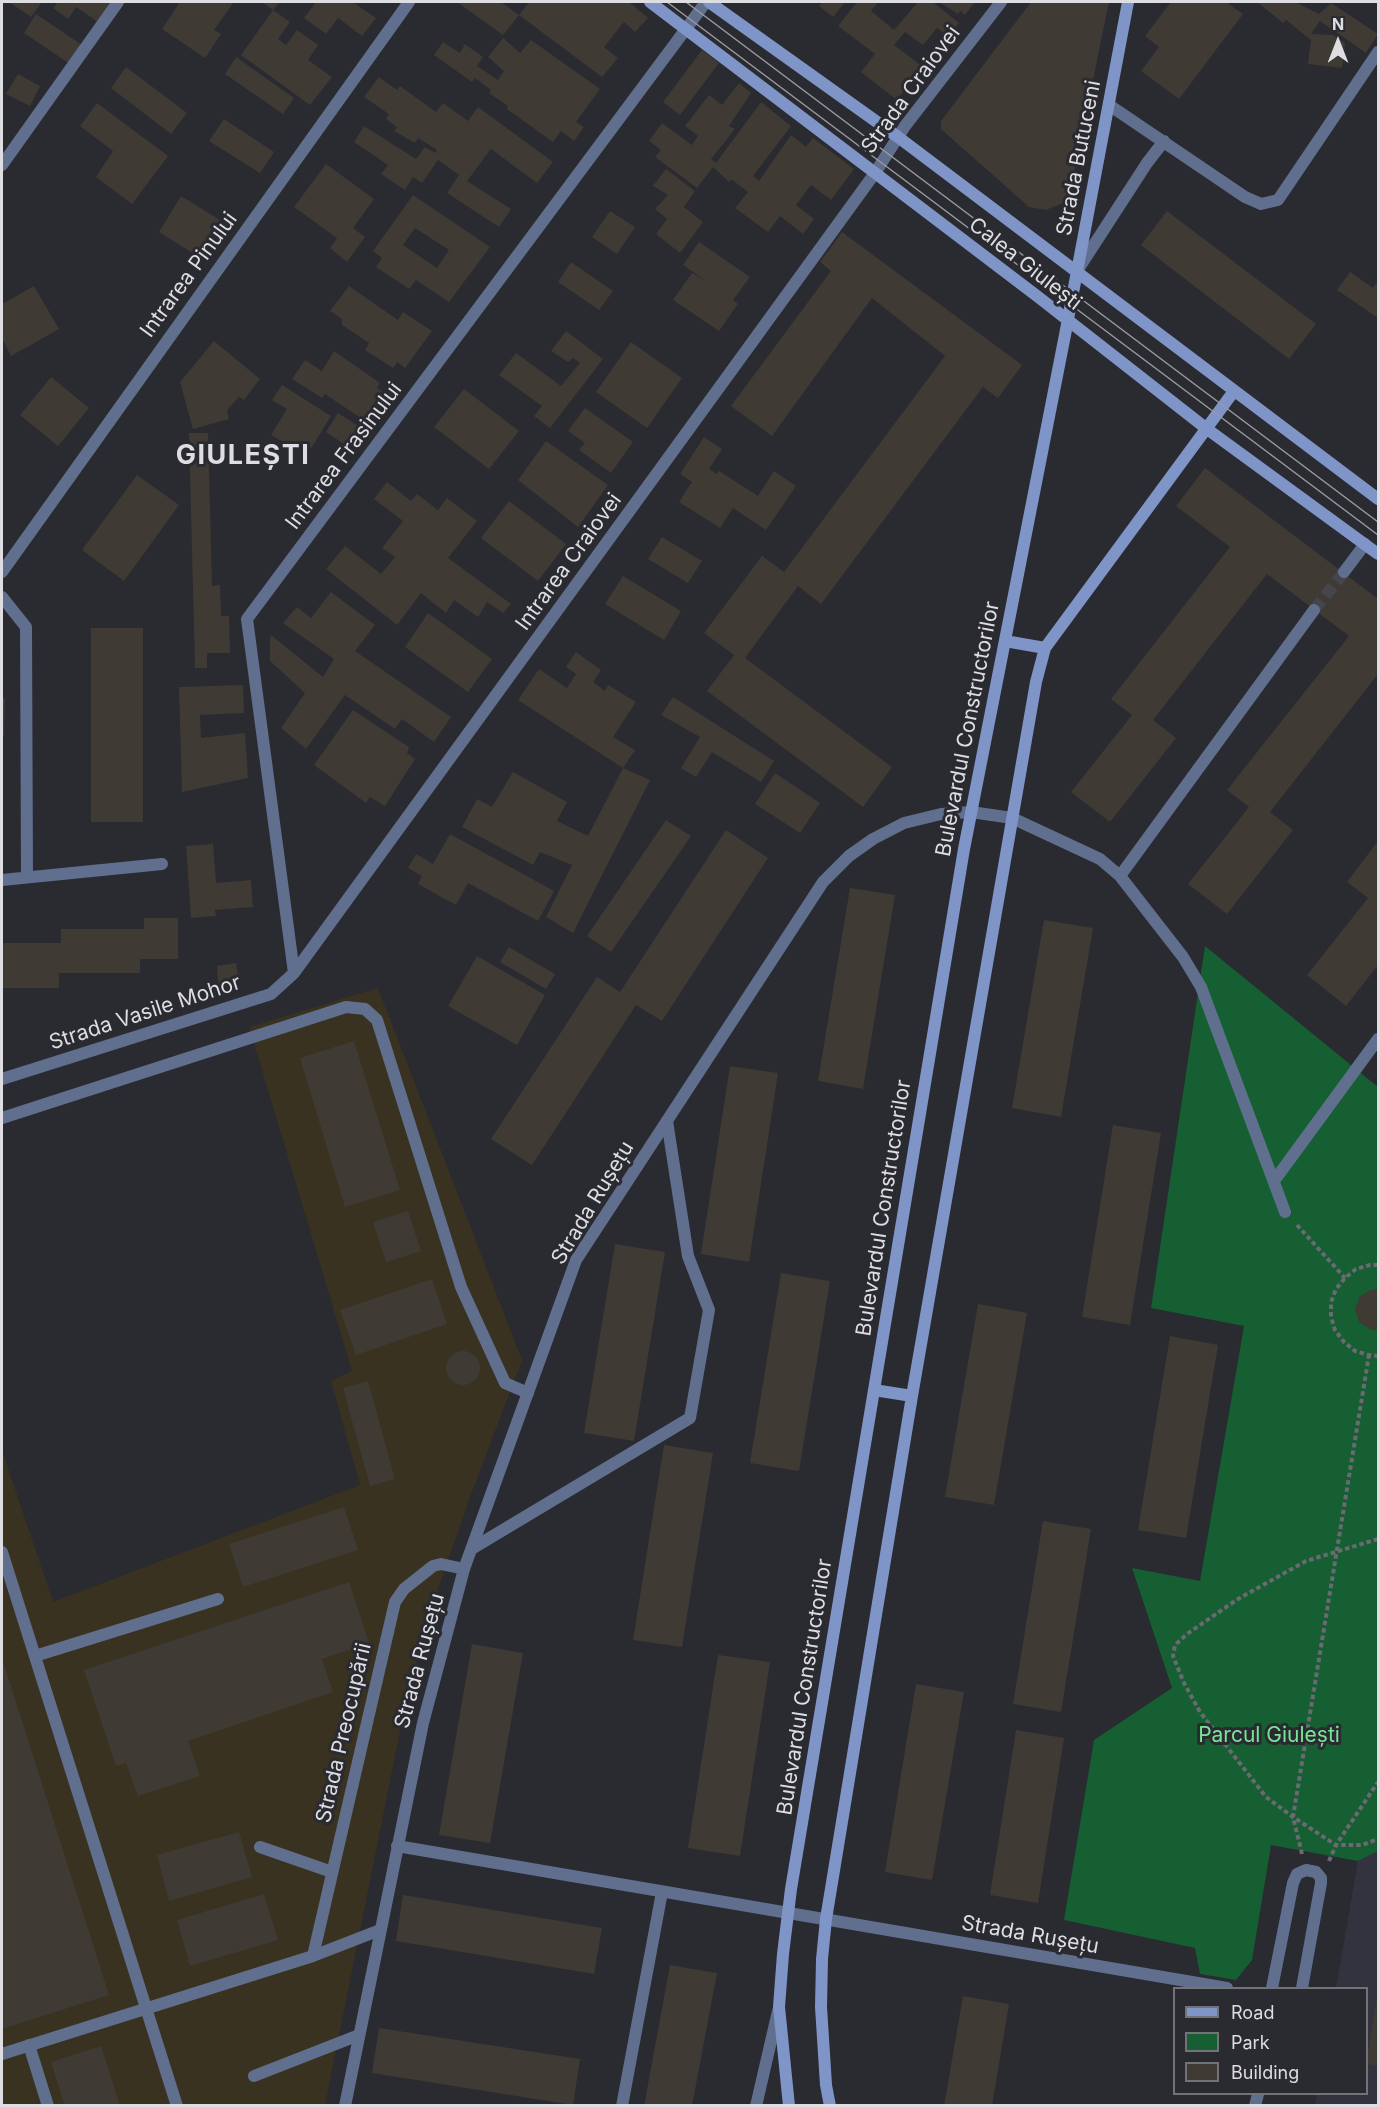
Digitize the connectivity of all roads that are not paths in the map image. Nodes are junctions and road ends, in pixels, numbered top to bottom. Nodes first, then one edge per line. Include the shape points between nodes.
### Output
1 (118, 2) edge
2 (409, 2) edge
3 (650, 2) edge
4 (708, 2) edge
5 (1001, 2) edge
6 (1128, 2) edge
7 (685, 29) junction
8 (1378, 52) edge
9 (1109, 105) junction
10 (898, 137) junction
11 (1164, 141) junction
12 (2, 165) edge
13 (875, 173) junction
14 (1077, 272) junction
15 (1067, 321) junction
16 (1234, 391) junction
17 (1208, 429) junction
18 (1378, 499) edge
19 (1365, 544) junction
20 (1378, 554) edge
21 (2, 572) edge
22 (1344, 572) tunnel mouth
23 (2, 597) edge
24 (1314, 610) tunnel mouth
25 (1005, 641) junction
26 (1045, 648) junction
27 (971, 812) junction
28 (1012, 818) junction
29 (162, 864) dead end
30 (1120, 876) junction
31 (27, 877) junction
32 (2, 880) edge
33 (294, 973) junction
34 (1378, 1040) edge
35 (2, 1079) edge
36 (2, 1118) edge
37 (667, 1121) junction
38 (1274, 1181) junction
39 (1286, 1212) road end
40 (874, 1390) junction
41 (528, 1393) junction
42 (912, 1396) junction
43 (473, 1548) junction
44 (2, 1552) edge
45 (464, 1569) junction
46 (218, 1599) dead end
47 (34, 1656) junction
48 (397, 1846) junction
49 (260, 1847) dead end
50 (332, 1872) junction
51 (662, 1892) junction
52 (788, 1913) junction
53 (826, 1919) junction
54 (380, 1930) junction
55 (313, 1956) junction
56 (1216, 1987) edge
57 (1272, 1987) edge
58 (1302, 1987) edge
59 (779, 2007) junction
60 (147, 2008) junction
61 (359, 2035) junction
62 (29, 2045) junction
63 (2, 2054) edge
64 (254, 2076) dead end
65 (48, 2106) edge
66 (177, 2106) edge
67 (345, 2106) edge
68 (622, 2106) edge
69 (756, 2106) edge
70 (789, 2106) edge
71 (830, 2106) edge

1 - 12 street
2 - 21 street, Intrarea Pinului
3 - 7 street, Calea Giulești
4 - 7 street, Intrarea Frasinului
4 - 10 street, Calea Giulești
5 - 10 street, Strada Craiovei
6 - 9 street, Strada Butuceni
7 - 13 street, Calea Giulești
7 - 33 street, Intrarea Frasinului via 247,619
8 - 11 street via 1278,200 1261,204 1245,197
9 - 11 street
9 - 14 street, Strada Butuceni
10 - 13 street, Strada Craiovei
10 - 14 street, Calea Giulești
11 - 14 street
13 - 15 street, Calea Giulești
13 - 33 street, Intrarea Craiovei
14 - 15 street, Strada Butuceni
14 - 16 street, Calea Giulești
15 - 17 street, Calea Giulești
15 - 25 street, Bulevardul Constructorilor
16 - 17 street
16 - 18 street, Calea Giulești
17 - 19 street, Calea Giulești
17 - 26 street
19 - 20 street, Calea Giulești
19 - 22 street
23 - 31 street via 26,627
24 - 30 street
25 - 26 street
25 - 27 street, Bulevardul Constructorilor
26 - 28 street
27 - 28 street, Strada Rușețu
27 - 37 street, Strada Rușețu via 904,823 849,856 823,882
27 - 40 street, Bulevardul Constructorilor
28 - 30 street, Strada Rușețu via 1100,859
28 - 42 street
29 - 31 street
30 - 38 street, Strada Rușețu via 1183,957 1201,987
31 - 32 street
33 - 35 street, Strada Vasile Mohor via 272,994
34 - 38 street
36 - 41 street via 346,1007 365,1009 377,1020 461,1287 505,1383
37 - 41 street, Strada Rușețu via 576,1260
37 - 43 street via 687,1256 709,1310 690,1418
38 - 39 street, Strada Rușețu
40 - 42 street
40 - 52 street, Bulevardul Constructorilor
41 - 43 street, Strada Rușețu
42 - 53 street
43 - 45 street, Strada Rușețu
44 - 47 street
45 - 48 street, Strada Rușețu via 423,1723
45 - 50 street, Strada Preocupării via 433,1566 404,1589 395,1602
46 - 47 street
47 - 60 street
48 - 51 street
48 - 54 street, Strada Rușețu
49 - 50 street
50 - 55 street, Strada Preocupării
51 - 52 street
51 - 68 street
52 - 53 street, Strada Rușețu
52 - 59 street, Bulevardul Constructorilor
53 - 56 street, Strada Rușețu
53 - 71 street via 821,2007
54 - 55 street
54 - 61 street, Strada Rușețu
55 - 60 street
57 - 58 street via 1293,1882 1297,1874 1306,1870 1316,1872 1322,1883
59 - 69 street
59 - 70 street, Bulevardul Constructorilor
60 - 62 street
60 - 66 street
61 - 64 street
61 - 67 street, Strada Rușețu
62 - 63 street
62 - 65 street

